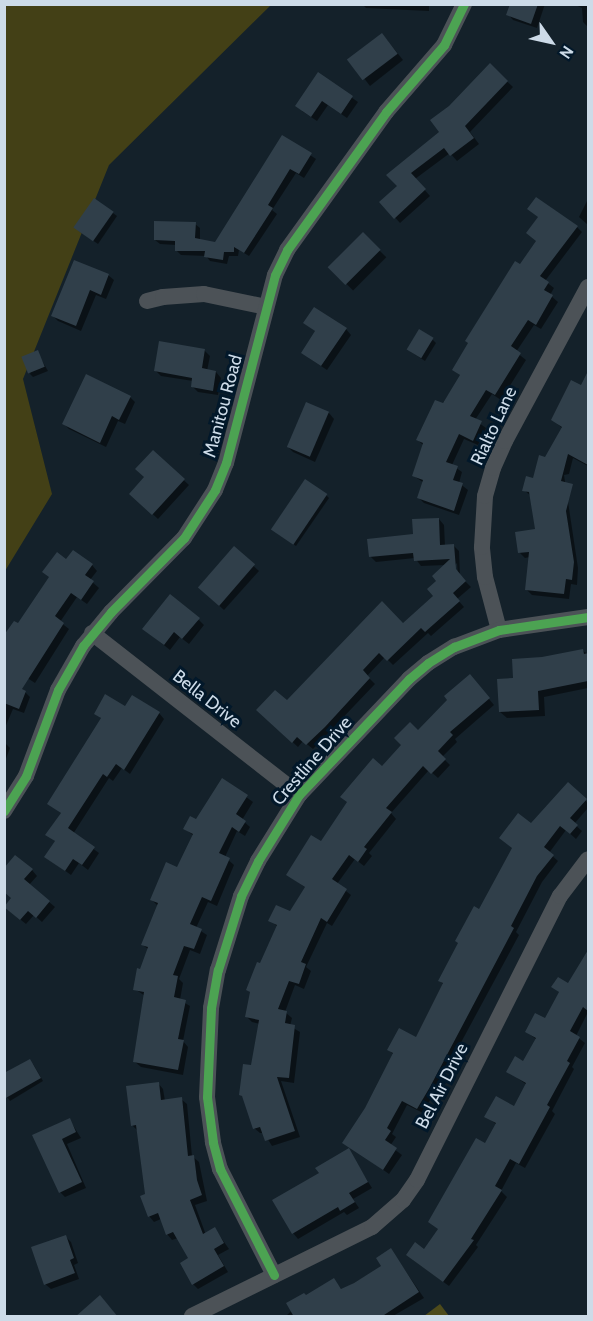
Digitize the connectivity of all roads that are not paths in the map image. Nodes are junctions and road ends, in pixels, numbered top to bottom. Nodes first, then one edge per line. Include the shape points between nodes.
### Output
1 (464, 4) edge
2 (588, 286) edge
3 (147, 301) dead end
4 (266, 307) junction
5 (588, 617) edge
6 (499, 630) junction
7 (92, 633) junction
8 (299, 795) junction
9 (4, 811) edge
10 (588, 859) edge
11 (274, 1275) junction
12 (192, 1317) edge

1 - 4 street, Manitou Road via 444,45 386,112 287,250
2 - 6 street, Rialto Lane via 493,468 486,496 482,547 485,577
3 - 4 street via 204,294
4 - 7 street, Manitou Road via 226,464 215,490 184,538
5 - 6 street, Crestline Drive
6 - 8 street, Crestline Drive via 454,647 428,663
7 - 8 street, Bella Drive
7 - 9 street, Manitou Road via 62,683 26,777
8 - 11 street, Crestline Drive via 277,826 241,896 220,961 211,1008 207,1096 213,1142 234,1200
10 - 11 street, Bel Air Drive via 560,896 417,1180 403,1200 372,1227
11 - 12 street, Bel Air Drive

